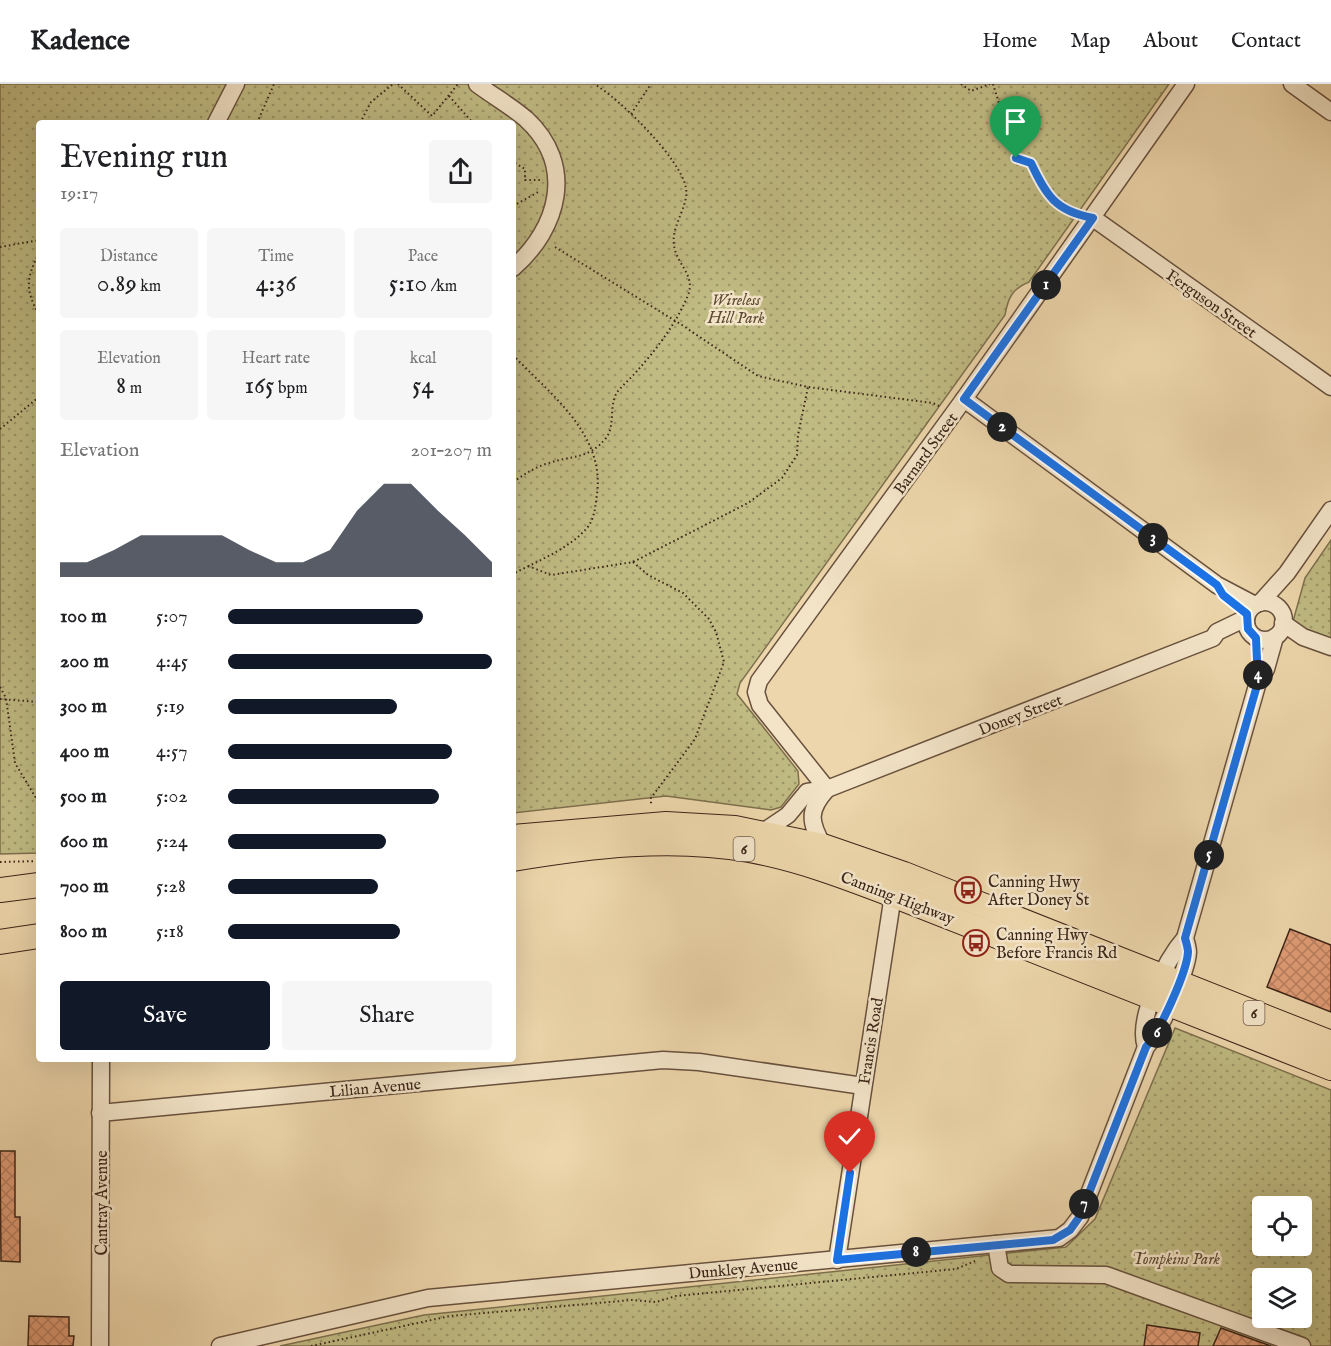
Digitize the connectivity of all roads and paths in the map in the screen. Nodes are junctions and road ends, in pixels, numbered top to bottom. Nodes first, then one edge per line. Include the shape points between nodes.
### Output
1 (236, 84) edge
2 (274, 84) edge
3 (393, 84) edge
4 (398, 84) edge
5 (458, 84) edge
6 (477, 84) edge
7 (594, 84) edge
8 (651, 84) edge
9 (961, 84) edge
10 (992, 84) edge
11 (1186, 84) edge
12 (1292, 84) edge
13 (449, 96) junction
14 (1331, 112) edge
15 (631, 114) junction
16 (218, 120) edge
17 (258, 120) edge
18 (361, 120) edge
19 (470, 120) edge
20 (516, 164) edge
21 (516, 204) edge
22 (1093, 218) junction
23 (36, 241) edge
24 (0, 247) edge
25 (555, 247) dead end
26 (36, 259) edge
27 (516, 265) edge
28 (36, 309) edge
29 (674, 320) junction
30 (516, 358) edge
31 (808, 387) junction
32 (1331, 387) edge
33 (36, 399) edge
34 (964, 399) junction
35 (944, 408) dead end
36 (0, 429) edge
37 (594, 450) junction
38 (516, 480) edge
39 (1331, 510) edge
40 (633, 562) junction
41 (528, 566) junction
42 (516, 572) edge
43 (1287, 573) junction
44 (1252, 618) junction
45 (1279, 626) junction
46 (1331, 647) edge
47 (1258, 682) junction
48 (0, 687) edge
49 (6, 698) junction
50 (0, 699) edge
51 (36, 702) edge
52 (827, 789) junction
53 (36, 798) edge
54 (651, 808) dead end
55 (763, 832) junction
56 (516, 837) edge
57 (824, 846) junction
58 (516, 858) edge
59 (36, 861) edge
60 (0, 862) edge
61 (36, 885) edge
62 (0, 890) edge
63 (893, 895) junction
64 (36, 936) edge
65 (0, 942) edge
66 (1166, 990) junction
67 (1331, 1043) edge
68 (101, 1062) edge
69 (1331, 1068) edge
70 (863, 1086) junction
71 (100, 1113) junction
72 (998, 1253) junction
73 (837, 1260) junction
74 (99, 1346) edge
75 (220, 1346) edge
76 (311, 1346) edge
77 (1302, 1346) edge

1 - 16 street
2 - 17 path
3 - 18 path via 370,102
4 - 13 path via 432,116
5 - 13 path
6 - 27 street via 526,119 540,135 552,158 557,180 549,224 536,246
7 - 15 path via 610,93
8 - 15 path
9 - 10 path via 971,92
10 - 22 path via 1016,158 1031,163 1047,197 1080,216
11 - 22 street, Barnard Street
12 - 14 street
13 - 19 path
15 - 29 path via 670,158 686,189 673,245 691,282 689,295
20 - 21 path via 525,169 525,180 546,180 537,194
22 - 32 street, Ferguson Street
22 - 34 street, Barnard Street
23 - 24 path
25 - 29 path
26 - 28 path via 29,272 28,294
29 - 31 path via 758,376
29 - 37 path via 617,392 607,437
30 - 37 path via 564,407
31 - 35 path via 933,403
31 - 40 path via 797,455 782,478 748,503
33 - 36 path
34 - 44 street via 1217,585
34 - 52 street, Barnard Street via 757,684 760,705
37 - 38 path via 581,458 531,469
37 - 41 path via 600,476 594,519 567,544
39 - 43 street
40 - 41 path via 551,575
40 - 54 path via 683,594 709,619 724,662 695,739 651,798
41 - 42 path
43 - 44 street
43 - 45 street
44 - 45 street
44 - 45 street, Doney Street via 1267,640
44 - 47 street
44 - 52 street, Doney Street via 1222,640 1213,638
45 - 46 street
45 - 47 street
47 - 66 street, Dunkley Avenue via 1185,938 1188,952
48 - 49 path
49 - 50 path
49 - 51 path
49 - 53 path via 15,763
52 - 55 street, Doney Street via 807,792 788,815
52 - 57 street via 812,810 812,823
55 - 56 highway, Canning Highway / 6 via 666,824
55 - 57 highway, Canning Highway / 6
57 - 66 highway, Canning Highway / 6 via 904,874
58 - 63 highway, Canning Highway / 6 via 598,846 705,844 786,858
59 - 60 path
61 - 62 highway
63 - 66 highway, Canning Highway / 6
63 - 70 street, Francis Road
64 - 65 highway
66 - 67 highway, Canning Highway / 6
66 - 69 highway, Canning Highway / 6
66 - 72 street, Dunkley Avenue via 1155,1038 1146,1047 1077,1222 1065,1235 1053,1240
68 - 71 street, Cantray Avenue
70 - 71 street, Lilian Avenue via 663,1060
70 - 73 street, Francis Road
71 - 74 street, Cantray Avenue
72 - 73 street, Dunkley Avenue
72 - 76 path via 956,1269 676,1296 656,1302 632,1300 450,1316
72 - 77 street via 1002,1271 1009,1274 1106,1275
73 - 75 street, Dunkley Avenue via 428,1298

